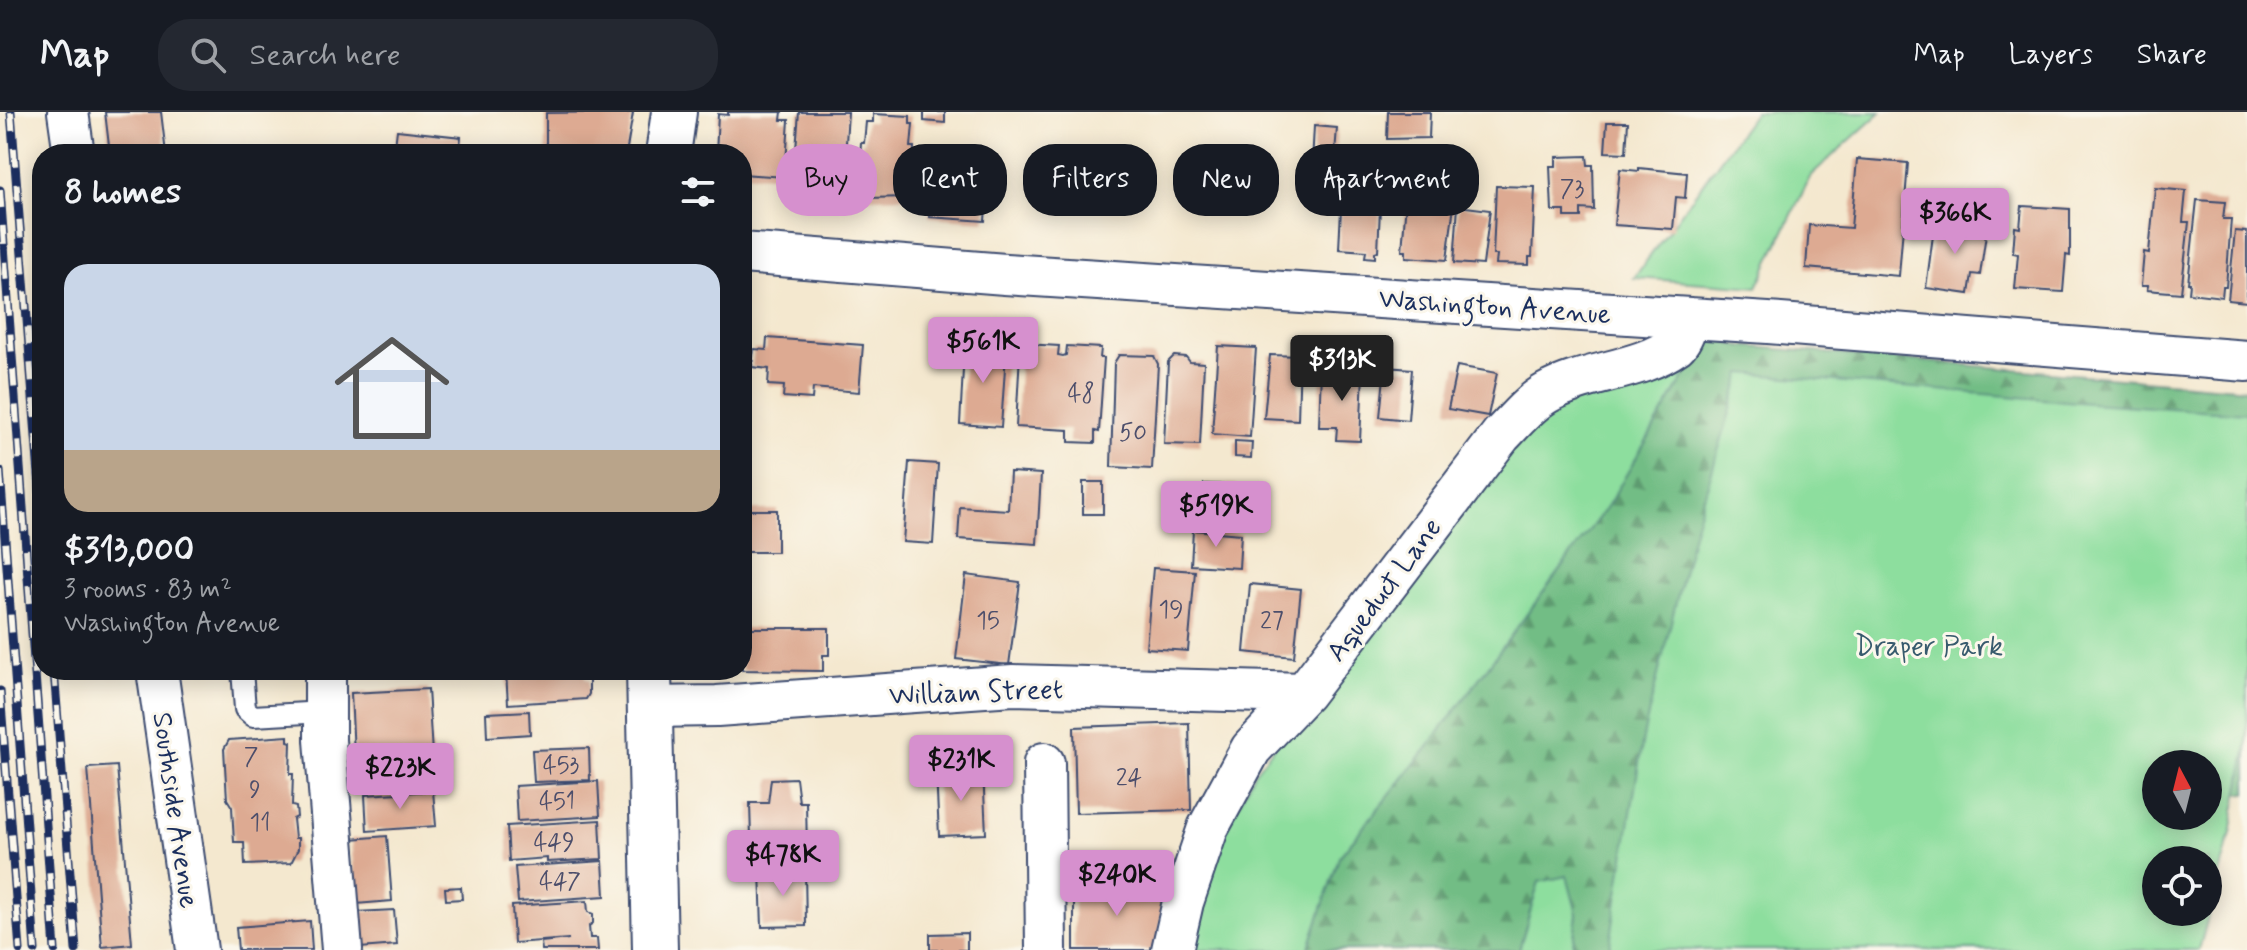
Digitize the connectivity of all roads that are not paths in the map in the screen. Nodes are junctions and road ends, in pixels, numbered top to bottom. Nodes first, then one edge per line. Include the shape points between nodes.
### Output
1 (68, 112) edge
2 (674, 112) edge
3 (73, 144) edge
4 (669, 144) edge
5 (752, 254) edge
6 (1690, 318) junction
7 (2247, 361) edge
8 (158, 680) edge
9 (243, 680) edge
10 (325, 680) edge
11 (649, 688) edge
12 (1304, 693) junction
13 (324, 712) junction
14 (1044, 763) dead end
15 (197, 950) edge
16 (342, 950) edge
17 (655, 950) edge
18 (1046, 950) edge
19 (1172, 950) edge

1 - 3 street
2 - 4 street
5 - 6 street, Washington Avenue
6 - 7 street, Washington Avenue
6 - 12 street, Aqueduct Lane via 1678,344 1627,368 1571,383 1529,406
8 - 15 street, Southside Avenue
9 - 13 lane via 247,713 253,716
10 - 13 street
11 - 12 street, William Street via 717,706 1013,685
11 - 17 street
12 - 19 street, Aqueduct Lane via 1251,749 1208,828
13 - 16 street
14 - 18 street

